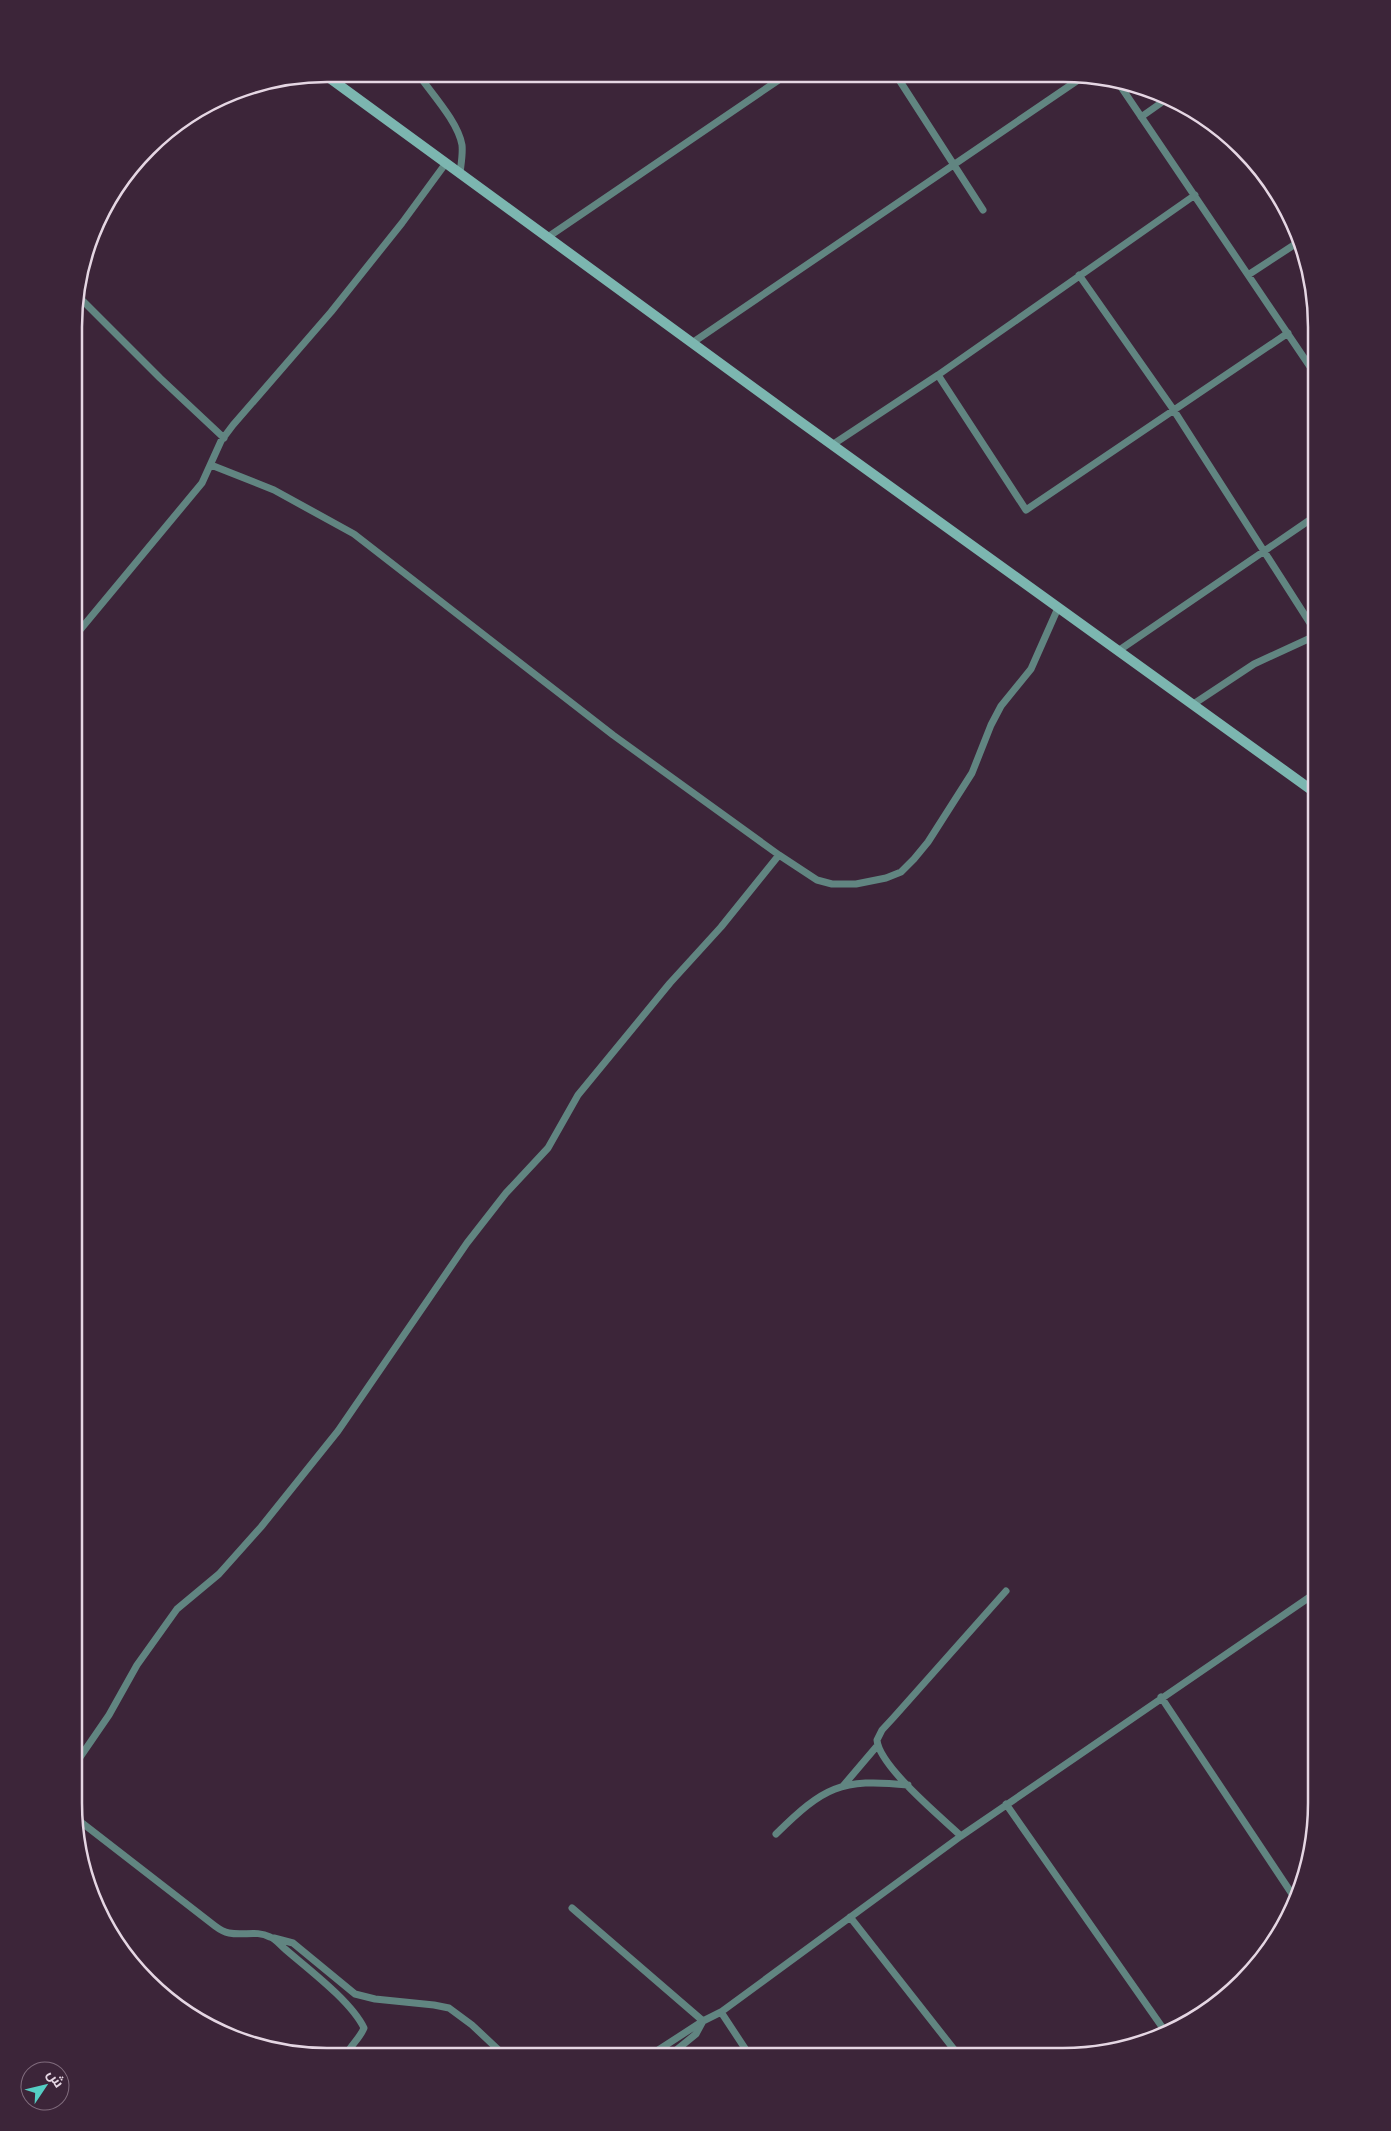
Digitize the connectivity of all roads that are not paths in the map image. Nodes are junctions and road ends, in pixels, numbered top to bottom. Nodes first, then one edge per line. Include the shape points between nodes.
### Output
1 (335, 82) edge
2 (423, 82) edge
3 (776, 82) edge
4 (901, 82) edge
5 (1074, 83) edge
6 (1122, 90) edge
7 (1161, 103) edge
8 (1141, 117) junction
9 (446, 163) junction
10 (954, 164) junction
11 (460, 173) junction
12 (1195, 195) junction
13 (983, 210) dead end
14 (548, 237) junction
15 (1294, 245) edge
16 (1079, 275) junction
17 (1248, 275) junction
18 (84, 303) edge
19 (1288, 333) junction
20 (692, 343) junction
21 (1308, 363) edge
22 (938, 374) junction
23 (1174, 409) junction
24 (224, 438) junction
25 (832, 445) junction
26 (211, 465) junction
27 (1308, 521) edge
28 (1265, 550) junction
29 (1058, 608) junction
30 (1308, 619) edge
31 (82, 628) edge
32 (1308, 638) edge
33 (1118, 651) junction
34 (1192, 705) junction
35 (1308, 788) edge
36 (780, 855) junction
37 (1006, 1591) dead end
38 (1308, 1599) edge
39 (1161, 1697) junction
40 (878, 1746) junction
41 (82, 1755) edge
42 (908, 1785) junction
43 (843, 1786) junction
44 (1006, 1804) junction
45 (84, 1824) edge
46 (776, 1834) dead end
47 (961, 1836) junction
48 (1291, 1893) edge
49 (572, 1908) dead end
50 (850, 1917) junction
51 (272, 1938) junction
52 (721, 2012) junction
53 (703, 2021) junction
54 (1162, 2027) edge
55 (350, 2048) edge
56 (496, 2048) edge
57 (661, 2048) edge
58 (679, 2048) edge
59 (745, 2048) edge
60 (953, 2048) edge

1 - 9 street
2 - 11 street via 460,138
3 - 14 street
4 - 10 street
5 - 10 street
6 - 8 street
7 - 8 street
8 - 12 street
9 - 11 street
9 - 24 street via 332,312
10 - 13 street
10 - 20 street
11 - 14 street
12 - 16 street
12 - 17 street
14 - 20 street
15 - 17 street
16 - 22 street
16 - 23 street
17 - 19 street
18 - 24 street
19 - 21 street
19 - 23 street
20 - 25 street
22 - 23 street via 1026,510
22 - 25 street
23 - 28 street
24 - 26 street
25 - 29 street
26 - 31 street via 202,483
26 - 36 street via 274,490 354,534 613,734
27 - 28 street
28 - 30 street
28 - 33 street
29 - 33 street
29 - 36 street via 1032,670 1002,706 972,773 928,842 901,872 856,884 832,884 817,880
32 - 34 street via 1254,664
33 - 34 street
34 - 35 street
36 - 41 street via 578,1095 548,1148 467,1243 338,1431 219,1574 178,1609 137,1665 109,1716
37 - 40 street via 882,1730
38 - 39 street
39 - 44 street
39 - 48 street
40 - 42 street via 882,1756
40 - 43 street
42 - 43 street via 860,1782
42 - 47 street
43 - 46 street via 804,1807
44 - 47 street
44 - 54 street
45 - 51 street via 215,1926 228,1933 256,1932
47 - 50 street
49 - 53 street
50 - 52 street
50 - 60 street
51 - 55 street via 348,2005 360,2020 364,2028
51 - 56 street via 293,1943 355,1994 449,2008
52 - 53 street
52 - 59 street
53 - 57 street
53 - 58 street via 696,2034

